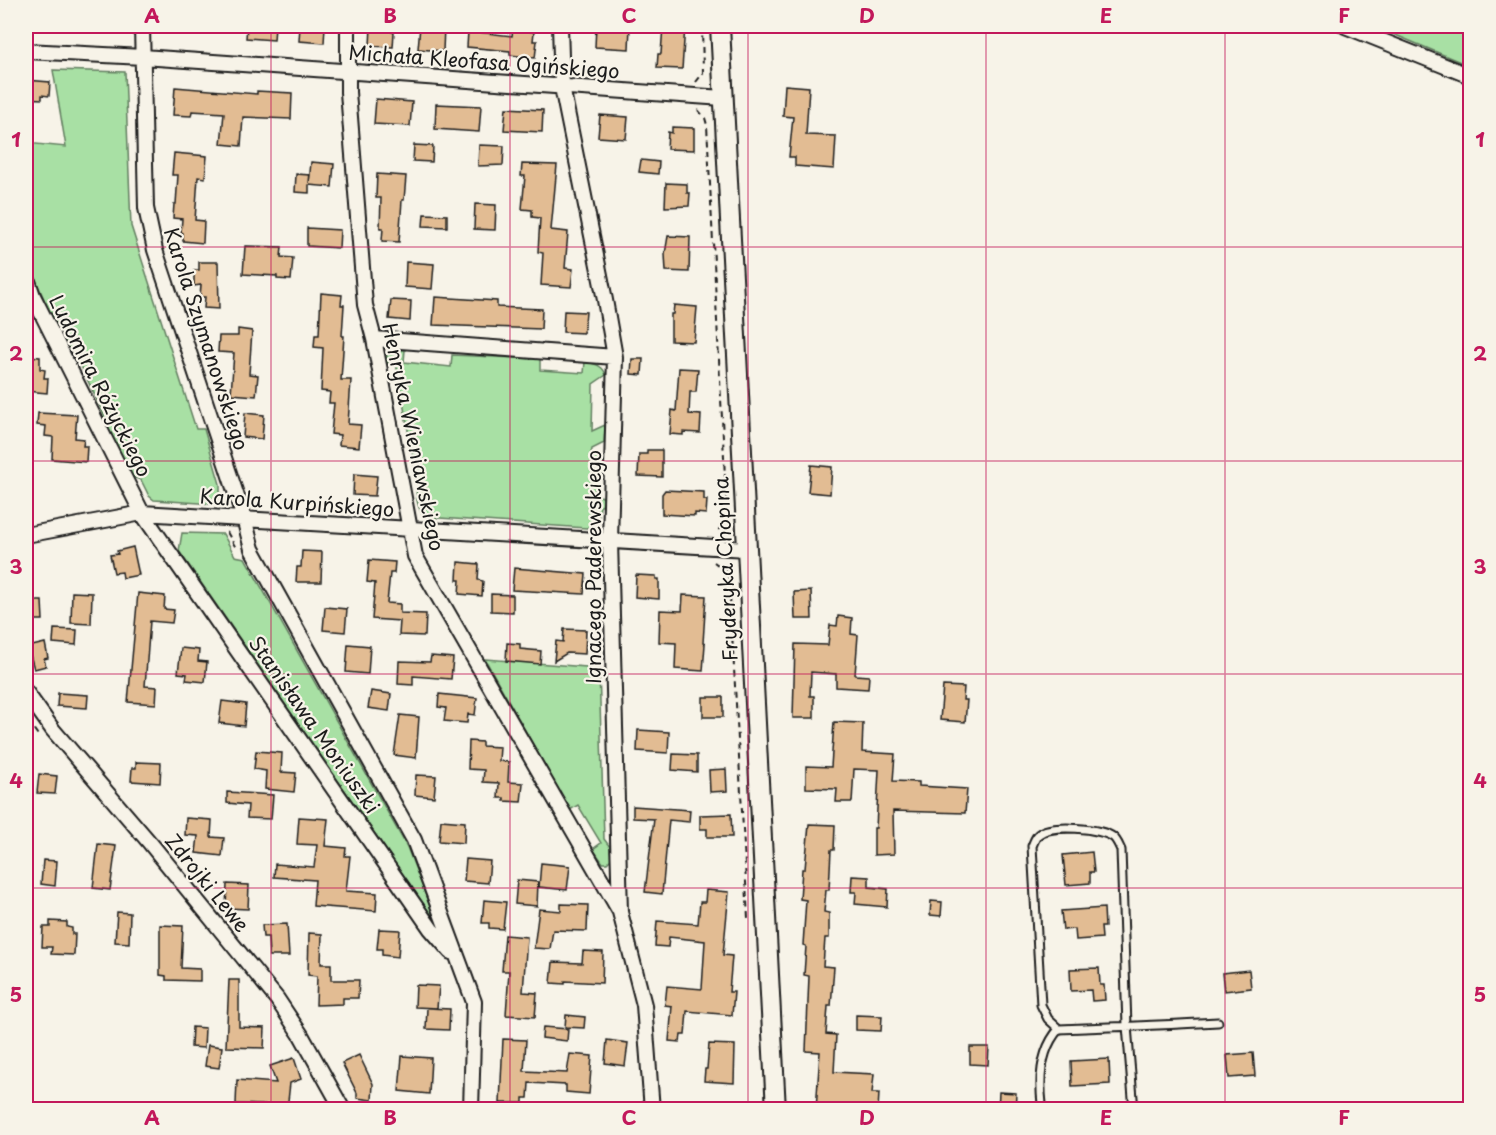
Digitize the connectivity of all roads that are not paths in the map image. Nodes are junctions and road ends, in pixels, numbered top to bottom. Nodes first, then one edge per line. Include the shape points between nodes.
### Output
1 (142, 26) edge
2 (348, 26) edge
3 (560, 26) edge
4 (720, 26) edge
5 (1345, 26) edge
6 (26, 51) edge
7 (142, 57) junction
8 (350, 71) junction
9 (1470, 76) edge
10 (562, 87) junction
11 (723, 98) junction
12 (26, 275) edge
13 (374, 339) junction
14 (615, 357) junction
15 (142, 513) junction
16 (244, 518) junction
17 (410, 530) junction
18 (26, 535) edge
19 (610, 541) junction
20 (747, 549) junction
21 (26, 692) edge
22 (620, 912) junction
23 (456, 957) junction
24 (1218, 1022) dead end
25 (1127, 1026) junction
26 (1059, 1029) junction
27 (1042, 1104) dead end
28 (343, 1110) edge
29 (471, 1110) edge
30 (652, 1110) edge
31 (777, 1110) edge
32 (1134, 1110) edge

1 - 7 street, Karola Szymanowskiego
2 - 8 street, Henryka Wieniawskiego
3 - 10 street, Ignacego Paderewskiego
4 - 11 street, Fryderyka Chopina
5 - 9 street
6 - 7 street, Michała Kleofasa Ogińskiego
7 - 8 street, Michała Kleofasa Ogińskiego
7 - 16 street, Karola Szymanowskiego via 149,226
8 - 10 street, Michała Kleofasa Ogińskiego
8 - 13 street, Henryka Wieniawskiego via 348,92 365,305
10 - 11 street, Michała Kleofasa Ogińskiego
10 - 14 street, Ignacego Paderewskiego
11 - 20 street, Fryderyka Chopina
12 - 15 street, Ludomira Różyckiego
13 - 14 street
13 - 17 street, Henryka Wieniawskiego
14 - 19 street, Ignacego Paderewskiego
15 - 16 street, Karola Kurpińskiego
15 - 18 street, Karola Kurpińskiego
15 - 23 street, Stanisława Moniuszki via 431,929
16 - 17 street, Karola Kurpińskiego
16 - 23 street, Stanisława Moniuszki via 252,549 414,840
17 - 19 street, Karola Kurpińskiego
17 - 22 street, Henryka Wieniawskiego via 415,556
19 - 20 street, Karola Kurpińskiego
19 - 22 street, Ignacego Paderewskiego
20 - 31 street, Fryderyka Chopina
21 - 28 street, Zdrojki Lewe via 53,730 277,999
22 - 30 street, Ignacego Paderewskiego via 644,1005
23 - 29 street, Stanisława Moniuszki via 474,1002
24 - 25 lane
25 - 26 lane
25 - 26 lane via 1121,850 1115,838 1088,828 1047,830 1040,833 1032,846 1041,1005
25 - 32 lane
26 - 27 lane via 1044,1053

